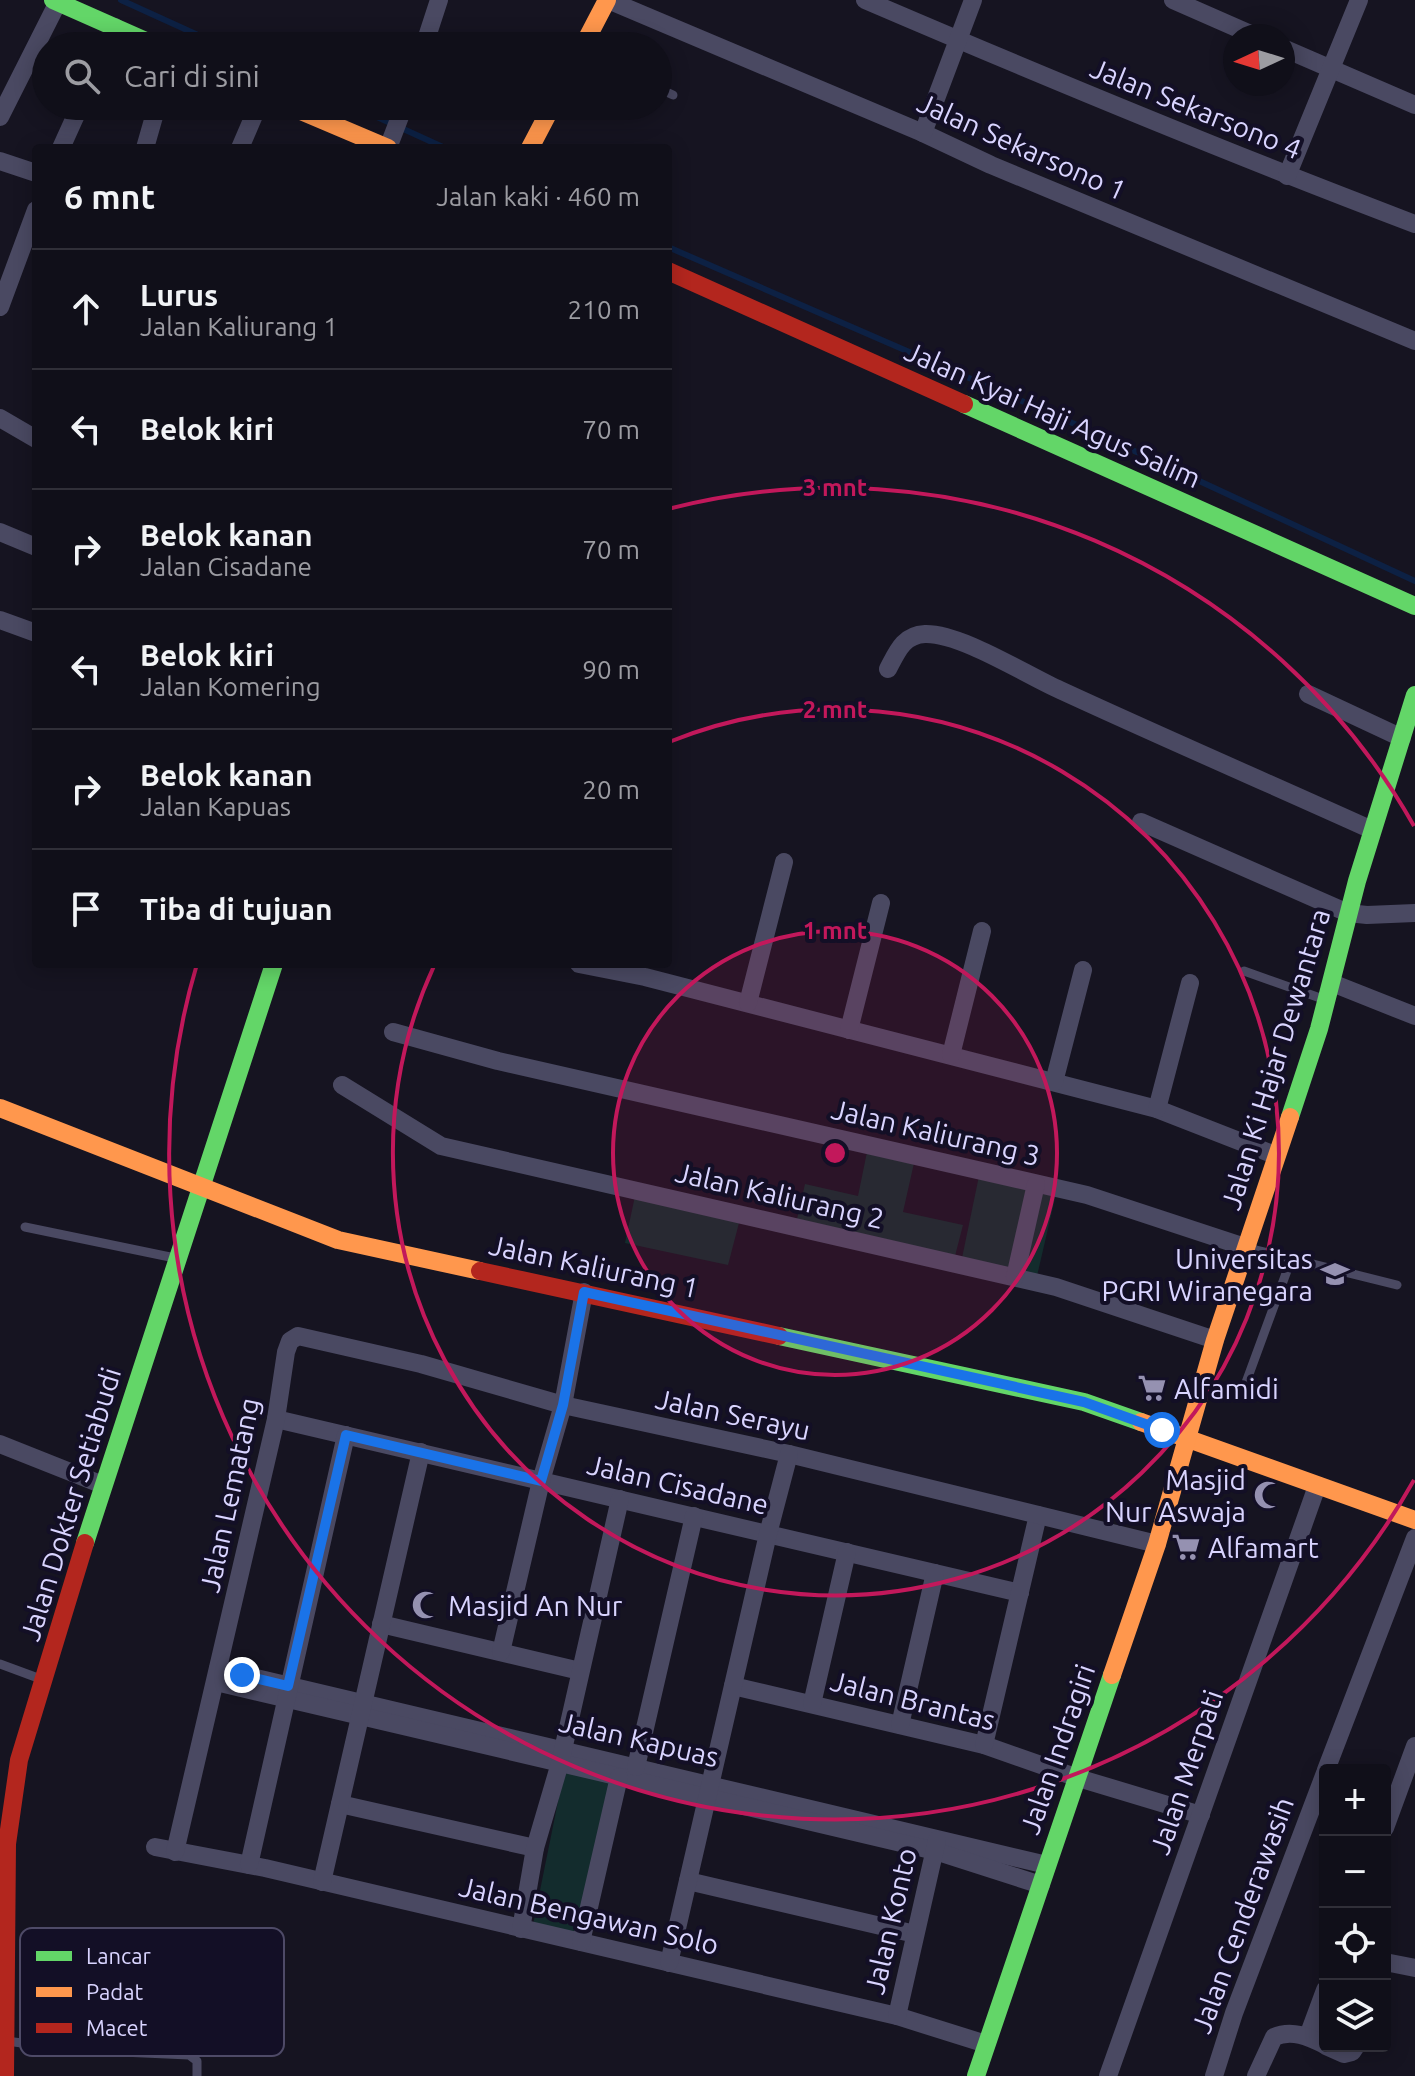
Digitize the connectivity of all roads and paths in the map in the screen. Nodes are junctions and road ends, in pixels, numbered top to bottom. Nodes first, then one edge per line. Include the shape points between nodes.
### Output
1 (439, 0) edge
2 (607, 0) edge
3 (865, 0) edge
4 (973, 0) edge
5 (1173, 0) edge
6 (1359, 0) edge
7 (65, 3) edge
8 (1228, 24) edge
9 (115, 27) junction
10 (48, 32) edge
11 (113, 32) edge
12 (126, 32) edge
13 (429, 32) edge
14 (590, 32) edge
15 (958, 40) junction
16 (1295, 53) edge
17 (32, 61) edge
18 (1331, 69) junction
19 (1415, 105) edge
20 (0, 117) edge
21 (74, 120) edge
22 (153, 120) edge
23 (252, 120) edge
24 (318, 120) edge
25 (399, 120) edge
26 (545, 120) edge
27 (923, 133) junction
28 (63, 144) edge
29 (146, 144) edge
30 (242, 144) edge
31 (368, 144) edge
32 (390, 144) edge
33 (532, 144) edge
34 (0, 161) edge
35 (32, 172) edge
36 (1287, 176) junction
37 (32, 221) edge
38 (1415, 224) edge
39 (672, 273) edge
40 (0, 307) edge
41 (1415, 341) edge
42 (0, 418) edge
43 (32, 437) edge
44 (0, 532) edge
45 (32, 545) edge
46 (1415, 606) edge
47 (0, 620) edge
48 (32, 632) edge
49 (888, 669) dead end
50 (1308, 694) dead end
51 (1415, 695) edge
52 (1402, 738) junction
53 (1141, 822) dead end
54 (1372, 830) junction
55 (784, 862) dead end
56 (881, 903) dead end
57 (1415, 913) edge
58 (1347, 919) junction
59 (982, 931) dead end
60 (624, 968) edge
61 (647, 970) edge
62 (1083, 970) dead end
63 (272, 971) edge
64 (1244, 971) dead end
65 (1190, 983) dead end
66 (1329, 992) junction
67 (748, 1003) junction
68 (1415, 1016) edge
69 (849, 1030) junction
70 (393, 1032) dead end
71 (951, 1055) junction
72 (1054, 1082) junction
73 (342, 1085) dead end
74 (0, 1108) edge
75 (1157, 1109) junction
76 (1275, 1155) junction
77 (1036, 1184) junction
78 (201, 1186) junction
79 (25, 1227) dead end
80 (1248, 1248) junction
81 (1292, 1257) junction
82 (178, 1258) junction
83 (1015, 1277) junction
84 (1397, 1285) dead end
85 (584, 1292) junction
86 (298, 1336) joint
87 (1215, 1340) junction
88 (1241, 1396) dead end
89 (563, 1405) junction
90 (276, 1419) junction
91 (346, 1435) junction
92 (1188, 1439) junction
93 (0, 1444) edge
94 (421, 1452) junction
95 (789, 1454) junction
96 (541, 1481) junction
97 (103, 1485) junction
98 (1317, 1486) junction
99 (620, 1499) junction
100 (1038, 1515) junction
101 (694, 1516) junction
102 (1415, 1520) edge
103 (768, 1534) junction
104 (1415, 1538) edge
105 (1157, 1544) junction
106 (847, 1552) junction
107 (935, 1573) junction
108 (1020, 1593) junction
109 (381, 1624) junction
110 (501, 1652) junction
111 (0, 1664) edge
112 (580, 1671) junction
113 (217, 1676) junction
114 (45, 1681) junction
115 (733, 1686) junction
116 (287, 1692) junction
117 (812, 1704) junction
118 (361, 1710) junction
119 (900, 1725) junction
120 (984, 1745) junction
121 (1415, 1746) edge
122 (561, 1756) junction
123 (1329, 1764) edge
124 (636, 1767) junction
125 (619, 1777) junction
126 (1078, 1778) junction
127 (1319, 1790) edge
128 (709, 1791) junction
129 (340, 1804) junction
130 (1391, 1812) edge
131 (1201, 1815) junction
132 (936, 1844) junction
133 (155, 1847) dead end
134 (535, 1848) junction
135 (175, 1852) junction
136 (249, 1865) junction
137 (1047, 1865) junction
138 (688, 1881) junction
139 (322, 1882) junction
140 (1041, 1885) junction
141 (521, 1929) junction
142 (915, 1934) junction
143 (581, 1942) junction
144 (3, 1946) edge
145 (669, 1963) junction
146 (1391, 1963) edge
147 (1415, 1968) edge
148 (1319, 2006) edge
149 (897, 2016) junction
150 (1308, 2036) junction
151 (5, 2041) junction
152 (1319, 2042) edge
153 (20, 2043) edge
154 (986, 2044) junction
155 (190, 2056) edge
156 (5, 2076) edge
157 (197, 2076) edge
158 (976, 2076) edge
159 (1108, 2076) edge
160 (1214, 2076) edge
161 (1256, 2076) edge

1 - 13 street
2 - 14 main road
2 - 27 street, Jalan Sekarsono 1
3 - 15 street, Jalan Sekarsono 4
4 - 15 street
5 - 8 street
6 - 18 street
7 - 9 main road
7 - 10 street
9 - 11 street
9 - 12 main road
15 - 27 street
15 - 36 street, Jalan Sekarsono 4
16 - 18 street
17 - 20 street
18 - 19 street
18 - 36 street
21 - 28 street
22 - 29 street
23 - 30 street
24 - 31 main road
25 - 32 street
26 - 33 main road
27 - 41 street, Jalan Sekarsono 1
34 - 35 street
36 - 38 street, Jalan Sekarsono 4
37 - 40 street
39 - 46 main road, Jalan Kyai Haji Agus Salim
42 - 43 street
44 - 45 street
47 - 48 street
49 - 54 street via 912,636 955,640
50 - 52 street
51 - 52 main road, Jalan Ki Hajar Dewantara
52 - 54 main road, Jalan Ki Hajar Dewantara
53 - 58 street
54 - 58 main road, Jalan Ki Hajar Dewantara
55 - 67 street
56 - 69 street
57 - 58 street
58 - 66 main road, Jalan Ki Hajar Dewantara
59 - 71 street
60 - 61 street
61 - 67 street
62 - 72 street
63 - 78 main road, Jalan Dokter Setiabudi
64 - 66 lane
65 - 75 street
66 - 68 street
66 - 76 main road, Jalan Ki Hajar Dewantara
67 - 69 street
69 - 71 street
70 - 77 street, Jalan Kaliurang 3 via 498,1061
71 - 72 street
72 - 75 street
73 - 83 street, Jalan Kaliurang 2 via 441,1146
74 - 78 main road, Jalan Kaliurang 1
75 - 76 street
76 - 80 main road, Jalan Ki Hajar Dewantara
77 - 80 street, Jalan Kaliurang 3 via 1087,1195
77 - 83 street
78 - 82 main road, Jalan Dokter Setiabudi
78 - 85 main road, Jalan Kaliurang 1 via 338,1240
79 - 82 lane
80 - 81 lane
80 - 87 main road, Jalan Ki Hajar Dewantara
81 - 84 lane
81 - 88 lane
82 - 97 main road, Jalan Dokter Setiabudi
83 - 87 street, Jalan Kaliurang 2
85 - 89 street
85 - 92 main road, Jalan Kaliurang 1 via 1084,1402
86 - 89 street, Jalan Serayu
86 - 90 street, Jalan Lematang via 286,1352
87 - 92 main road, Jalan Ki Hajar Dewantara
89 - 95 street, Jalan Serayu
89 - 96 street
90 - 91 street, Jalan Cisadane
90 - 113 street, Jalan Lematang
91 - 94 street, Jalan Cisadane
91 - 116 street
92 - 98 main road, Jalan Kaliurang 1
92 - 105 main road, Jalan Indragiri
93 - 97 street
94 - 96 street, Jalan Cisadane
94 - 109 street
95 - 100 street, Jalan Serayu
95 - 103 street
96 - 99 street, Jalan Cisadane
96 - 110 street
97 - 114 main road, Jalan Dokter Setiabudi
98 - 102 main road, Jalan Kaliurang 1
98 - 131 street, Jalan Merpati
99 - 101 street, Jalan Cisadane
99 - 112 street
100 - 105 street, Jalan Serayu
100 - 108 street
101 - 103 street, Jalan Cisadane
101 - 124 street
103 - 106 street, Jalan Cisadane
103 - 115 street
104 - 123 street, Jalan Cenderawasih
105 - 126 main road, Jalan Indragiri
106 - 107 street, Jalan Cisadane
106 - 117 street
107 - 108 street, Jalan Cisadane
107 - 119 street
108 - 120 street
109 - 110 street
109 - 118 street
110 - 112 street
111 - 114 lane
112 - 122 street
113 - 116 street, Jalan Kapuas
113 - 135 street, Jalan Lematang
114 - 144 main road, Jalan Dokter Setiabudi via 19,1760 11,1805
115 - 117 street, Jalan Brantas
115 - 128 street
116 - 118 street, Jalan Kapuas
116 - 136 street
117 - 119 street, Jalan Brantas
118 - 122 street, Jalan Kapuas
118 - 129 street
119 - 120 street, Jalan Brantas
120 - 126 street, Jalan Brantas
121 - 130 street
122 - 124 street, Jalan Kapuas
122 - 125 street, Jalan Kapuas
122 - 134 street
124 - 128 street, Jalan Kapuas
125 - 128 street, Jalan Kapuas
125 - 143 street
126 - 131 street, Jalan Brantas
126 - 137 main road, Jalan Indragiri
127 - 160 street, Jalan Cenderawasih
128 - 132 street, Jalan Kapuas
128 - 138 street
129 - 134 street
129 - 139 street
131 - 159 street, Jalan Merpati
132 - 137 street, Jalan Kapuas
132 - 140 street, Jalan Kapuas
132 - 142 street, Jalan Konto
133 - 135 street, Jalan Bengawan Solo
134 - 141 street
135 - 136 street, Jalan Bengawan Solo
136 - 139 street, Jalan Bengawan Solo
137 - 140 main road, Jalan Indragiri
138 - 142 street
138 - 145 street
139 - 141 street, Jalan Bengawan Solo
140 - 154 main road, Jalan Indragiri
141 - 143 street, Jalan Bengawan Solo
142 - 149 street, Jalan Konto
143 - 145 street, Jalan Bengawan Solo
144 - 151 main road, Jalan Dokter Setiabudi
145 - 149 street, Jalan Bengawan Solo
146 - 147 street
148 - 150 street
149 - 154 street, Jalan Bengawan Solo
150 - 152 street
150 - 161 street via 1274,2037
151 - 153 lane
151 - 156 main road, Jalan Dokter Setiabudi
154 - 158 main road, Jalan Indragiri
155 - 157 lane via 197,2061

